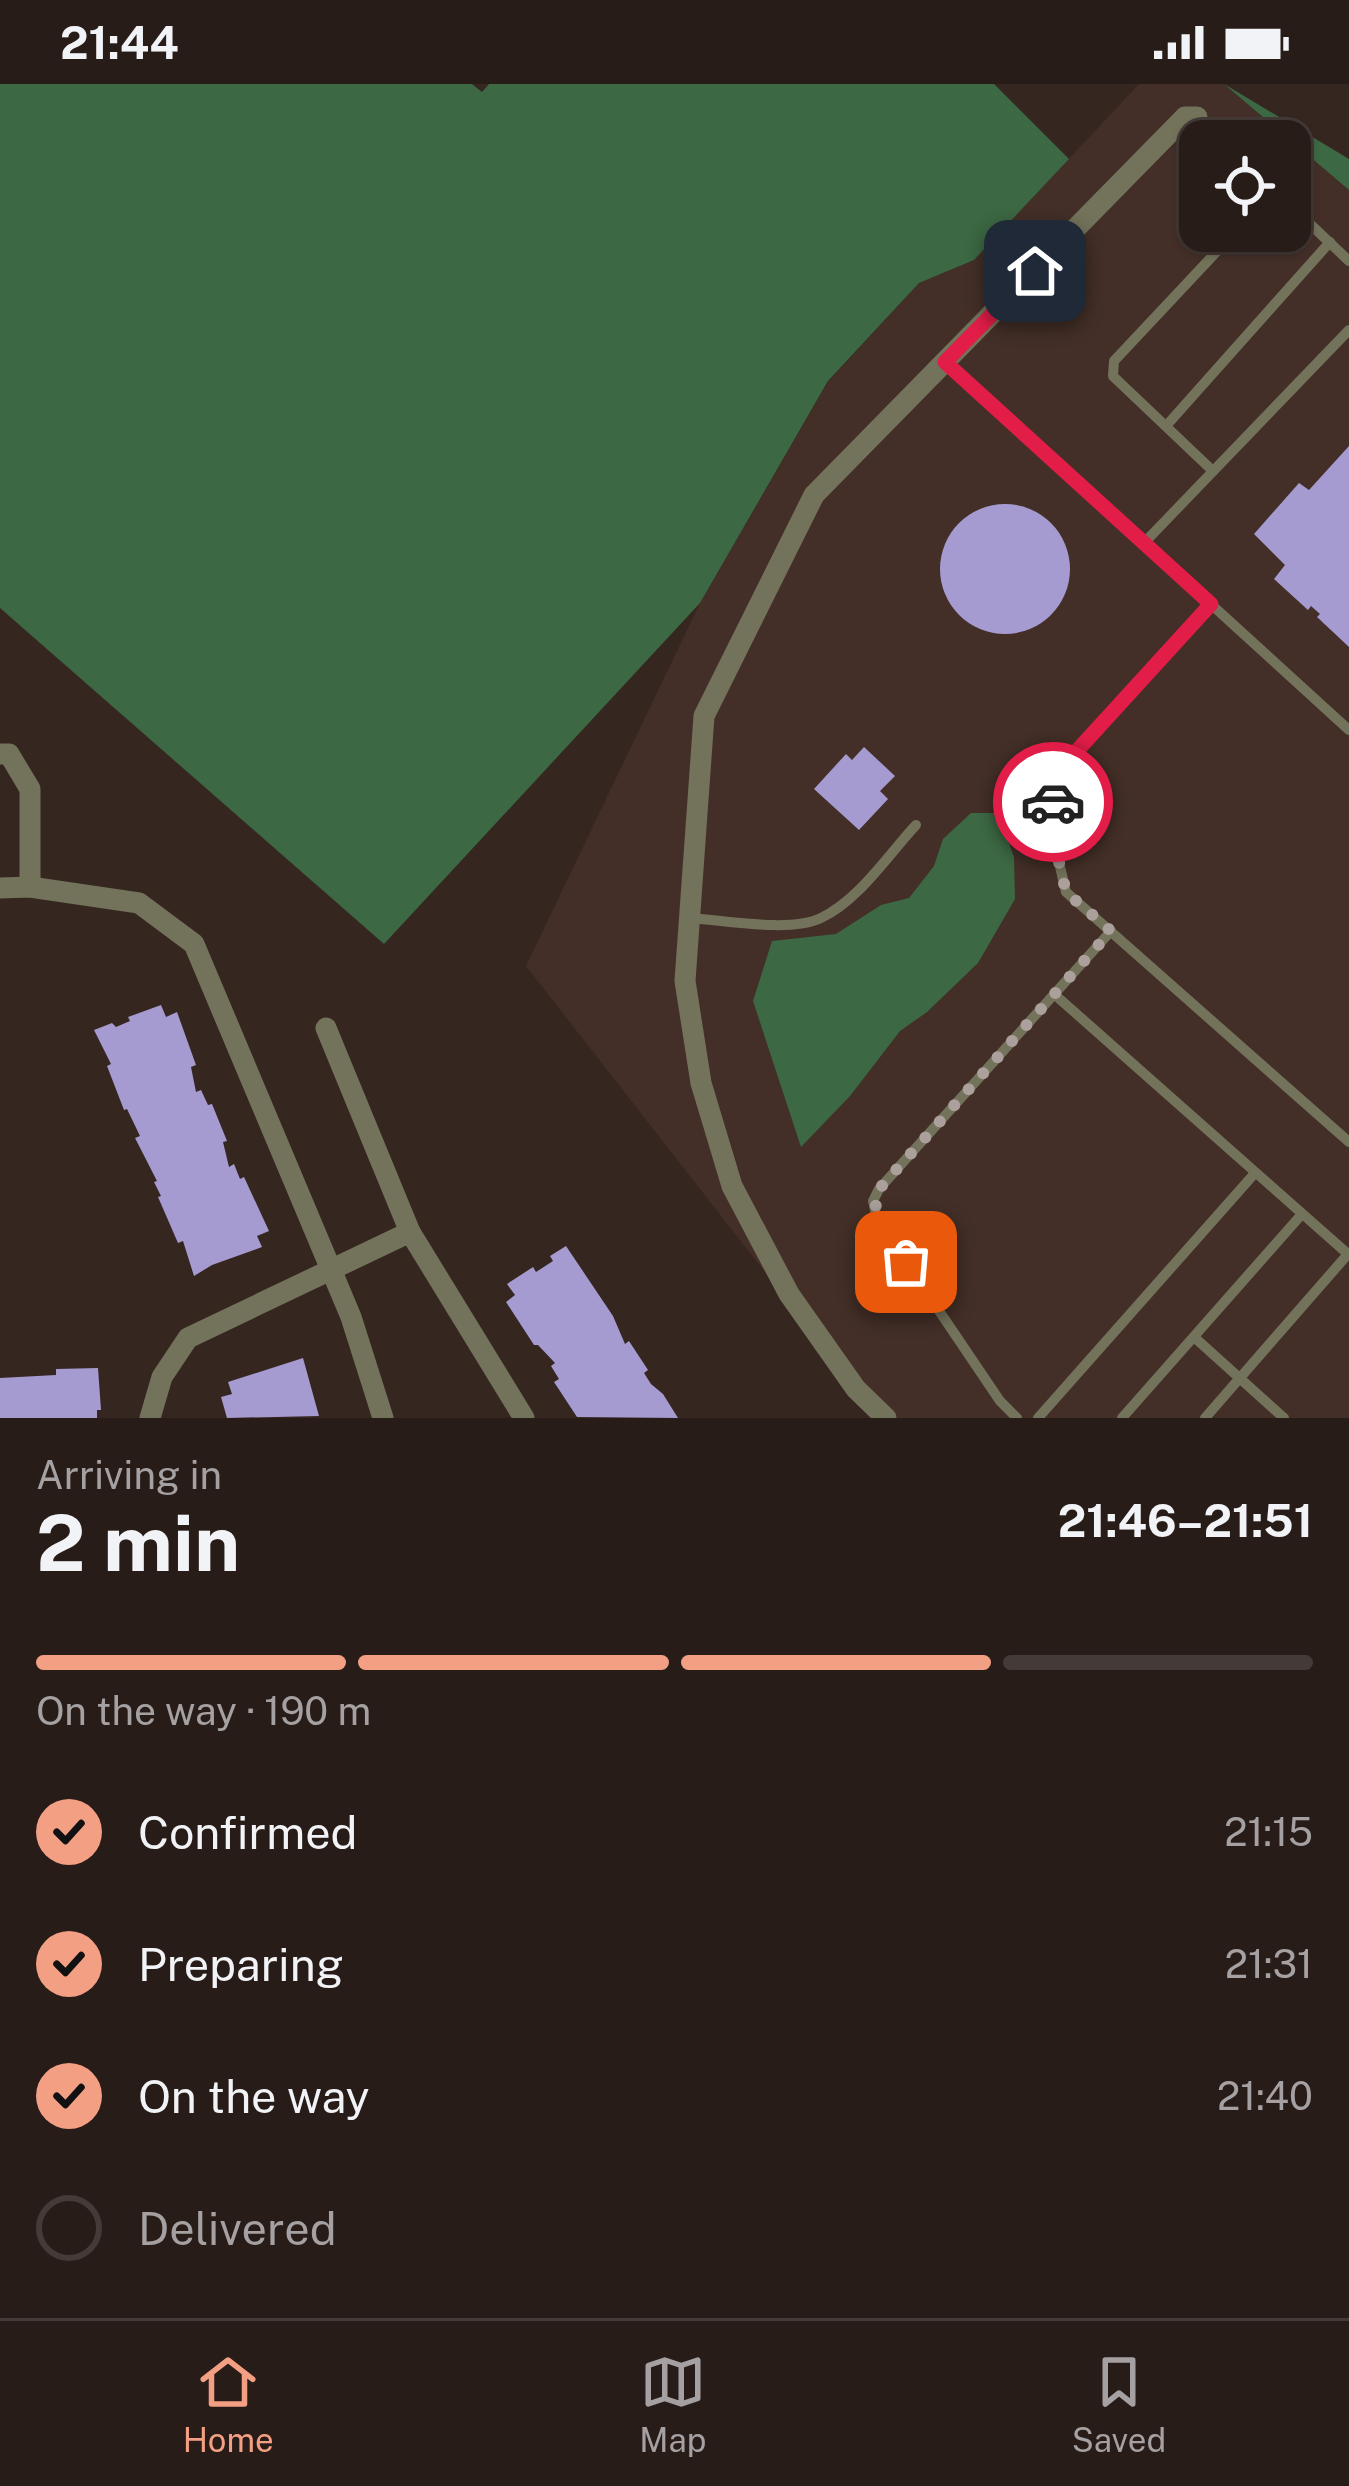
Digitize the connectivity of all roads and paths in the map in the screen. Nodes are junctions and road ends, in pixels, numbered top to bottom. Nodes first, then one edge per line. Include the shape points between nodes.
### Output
1 (1197, 118) edge
2 (1311, 224) edge
3 (1330, 242) junction
4 (1216, 252) edge
5 (1349, 261) edge
6 (1349, 330) edge
7 (945, 362) junction
8 (1166, 426) junction
9 (1213, 471) junction
10 (1144, 543) junction
11 (1211, 604) junction
12 (1349, 730) edge
13 (0, 754) edge
14 (916, 825) dead end
15 (30, 887) junction
16 (0, 888) edge
17 (687, 918) junction
18 (1111, 931) junction
19 (1054, 994) junction
20 (326, 1028) dead end
21 (1349, 1142) edge
22 (1255, 1173) junction
23 (1302, 1214) junction
24 (410, 1232) junction
25 (1348, 1254) edge
26 (332, 1271) junction
27 (1194, 1336) junction
28 (1240, 1378) junction
29 (150, 1418) edge
30 (383, 1418) edge
31 (524, 1418) edge
32 (886, 1418) edge
33 (1017, 1418) edge
34 (1039, 1418) edge
35 (1122, 1418) edge
36 (1205, 1418) edge
37 (1285, 1418) edge

1 - 7 street via 1185,117
2 - 3 lane
3 - 5 lane
3 - 8 lane
4 - 8 lane via 1114,361 1113,376
6 - 9 lane
7 - 10 lane
7 - 17 street via 814,495 704,716
8 - 9 lane
9 - 10 lane
10 - 11 lane
11 - 12 lane
11 - 18 lane via 1054,776 1053,837 1066,892
13 - 15 street via 9,754 30,789
14 - 17 lane via 818,920
15 - 16 street
15 - 26 street via 139,903 194,944
17 - 32 street via 685,981 701,1083 732,1186 789,1294
18 - 19 lane
18 - 21 lane
19 - 22 lane
19 - 33 lane via 873,1201 896,1248
20 - 24 street
22 - 23 lane
22 - 34 lane
23 - 25 lane
23 - 27 lane
24 - 26 street
24 - 31 street
25 - 28 lane
26 - 29 street via 188,1338 162,1378
26 - 30 street
27 - 28 lane
27 - 35 lane
28 - 36 lane
28 - 37 lane

